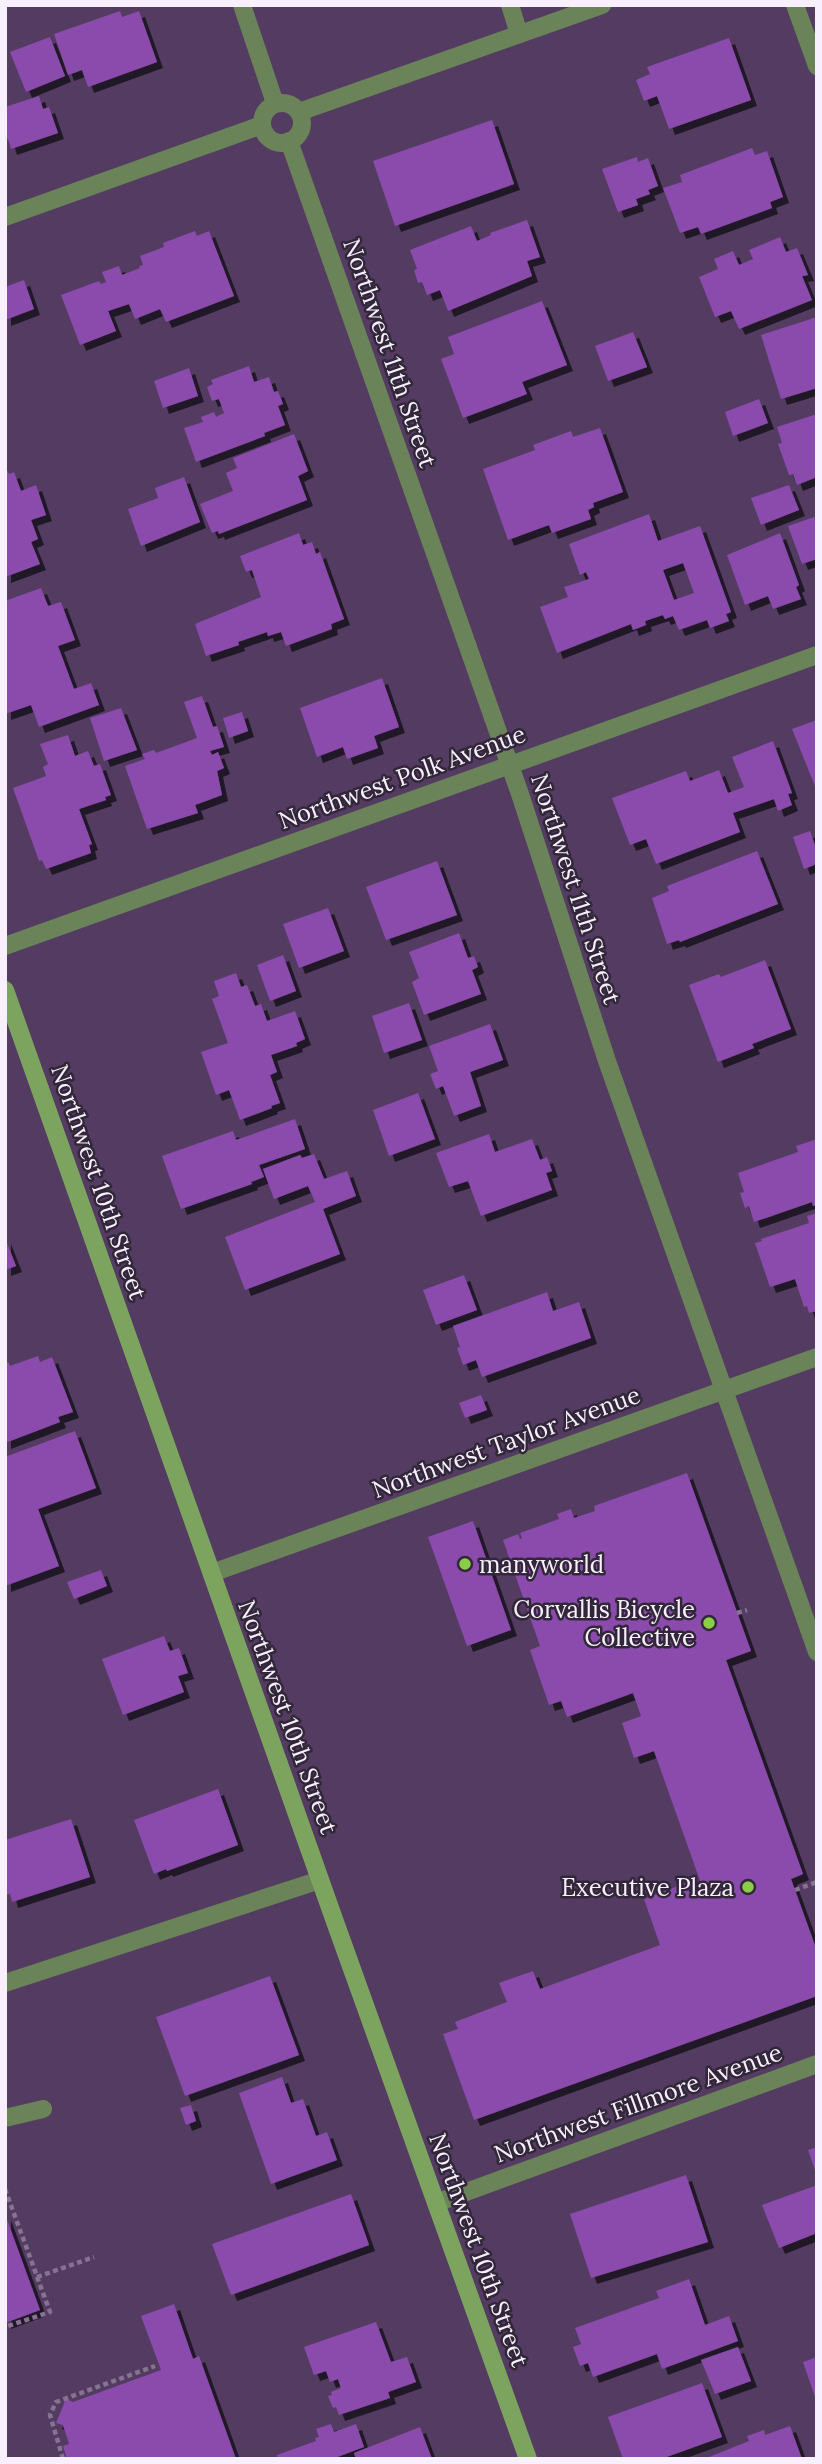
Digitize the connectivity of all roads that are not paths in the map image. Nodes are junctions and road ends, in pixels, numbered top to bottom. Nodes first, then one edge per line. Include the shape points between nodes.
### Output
1 (242, 5) edge
2 (510, 5) edge
3 (602, 5) edge
4 (795, 5) edge
5 (519, 34) junction
6 (817, 66) edge
7 (275, 103) junction
8 (299, 111) junction
9 (262, 125) junction
10 (289, 141) junction
11 (5, 217) edge
12 (817, 655) edge
13 (508, 764) junction
14 (5, 946) edge
15 (5, 990) edge
16 (817, 1357) edge
17 (724, 1390) junction
18 (212, 1573) junction
19 (817, 1652) edge
20 (320, 1880) junction
21 (5, 1983) edge
22 (817, 2064) edge
23 (44, 2109) dead end
24 (5, 2118) edge
25 (436, 2203) junction
26 (528, 2459) edge

1 - 7 street
2 - 5 street
3 - 5 street
4 - 6 street
5 - 8 street
7 - 8 street via 289,103
7 - 9 street via 265,112
8 - 10 street via 301,131
9 - 10 street via 272,140
9 - 11 street
10 - 13 street, Northwest 11th Street
12 - 13 street, Northwest Polk Avenue
13 - 14 street, Northwest Polk Avenue
13 - 17 street, Northwest 11th Street
15 - 18 street, Northwest 10th Street
16 - 17 street, Northwest Taylor Avenue
17 - 18 street, Northwest Taylor Avenue
17 - 19 street, Northwest 11th Street
18 - 20 street, Northwest 10th Street
20 - 21 street
20 - 25 street, Northwest 10th Street
22 - 25 street, Northwest Fillmore Avenue
23 - 24 street
25 - 26 street, Northwest 10th Street

